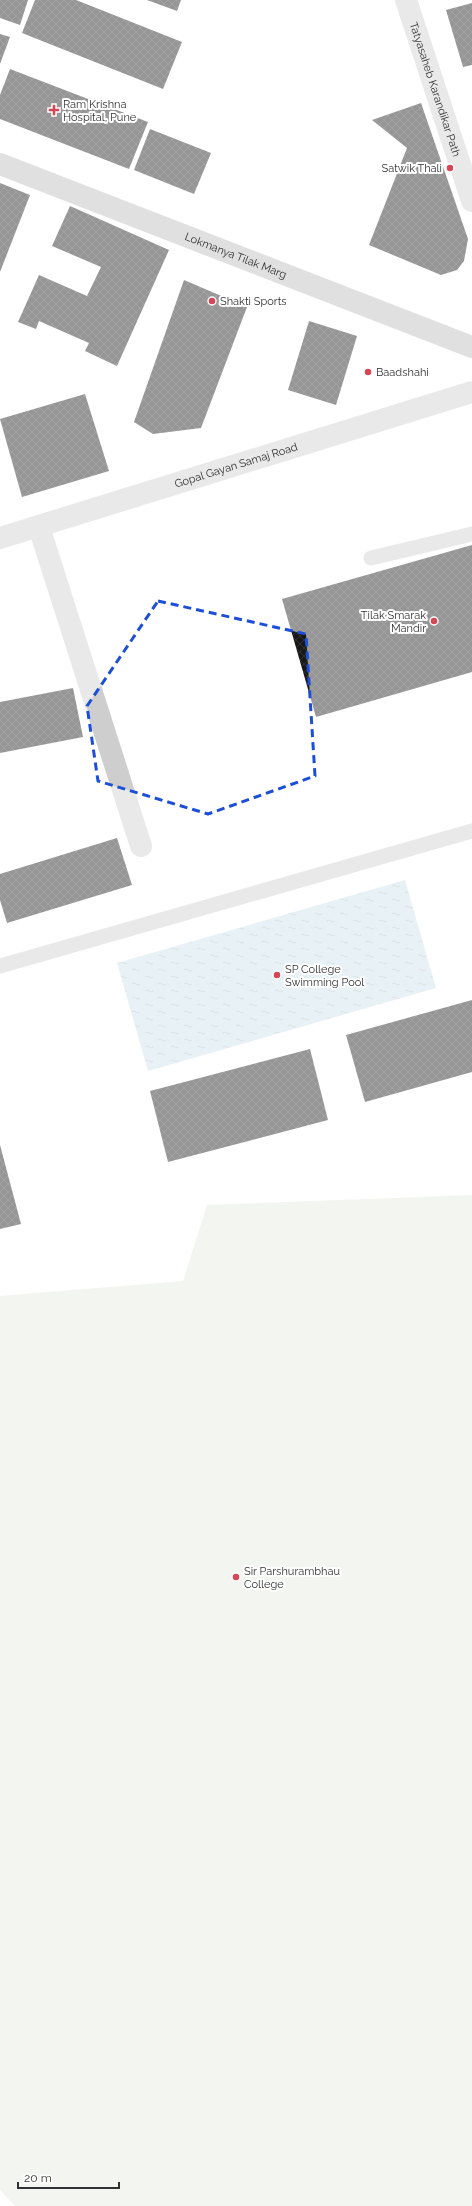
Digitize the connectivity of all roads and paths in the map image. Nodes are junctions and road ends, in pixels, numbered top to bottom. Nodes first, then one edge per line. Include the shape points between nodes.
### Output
1 (406, 0) edge
2 (0, 164) edge
3 (471, 196) edge
4 (472, 347) edge
5 (472, 392) edge
6 (39, 527) junction
7 (472, 534) edge
8 (0, 538) edge
9 (371, 558) dead end
10 (472, 831) edge
11 (141, 846) dead end
12 (0, 966) edge

1 - 3 street, Tatyasaheb Karandikar Path
2 - 4 main road, Lokmanya Tilak Marg
5 - 6 street, Gopal Gayan Samaj Road
6 - 8 street, Gopal Gayan Samaj Road
6 - 11 street
7 - 9 lane
10 - 12 lane

